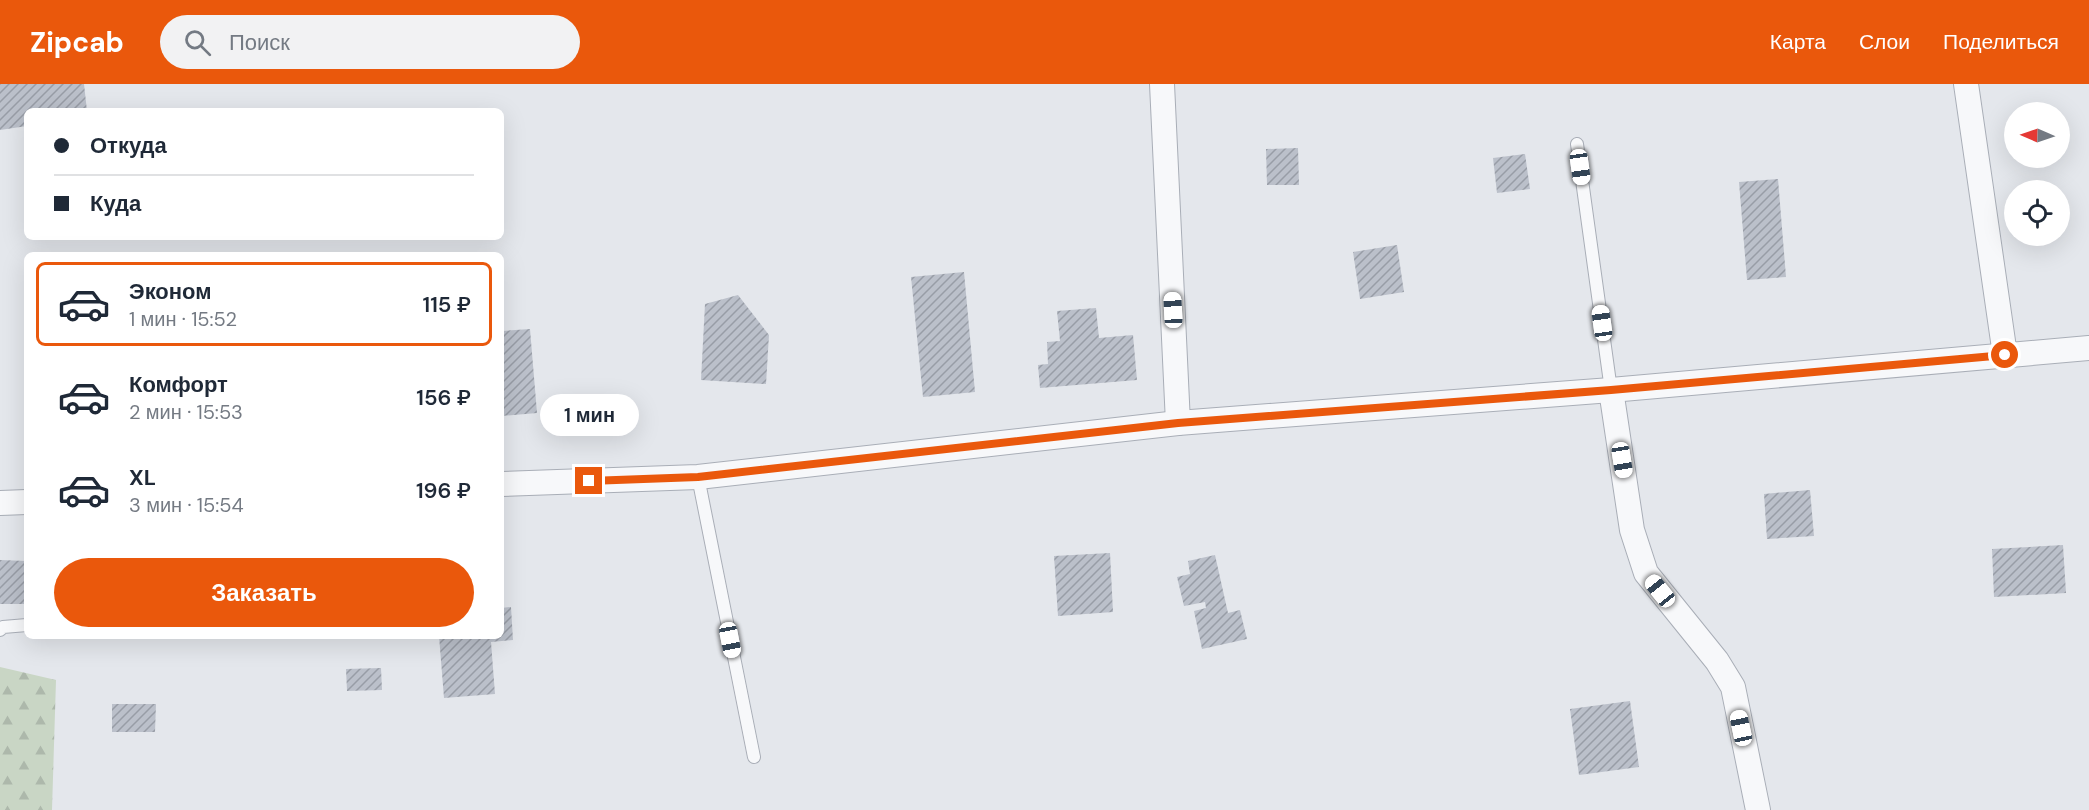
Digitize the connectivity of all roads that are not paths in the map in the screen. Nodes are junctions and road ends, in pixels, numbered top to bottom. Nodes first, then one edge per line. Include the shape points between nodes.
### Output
1 (1162, 84) edge
2 (1966, 84) edge
3 (1577, 144) dead end
4 (2089, 348) edge
5 (2005, 355) junction
6 (1611, 390) junction
7 (1178, 423) junction
8 (698, 477) junction
9 (504, 484) edge
10 (24, 502) edge
11 (0, 503) edge
12 (24, 626) edge
13 (0, 630) edge
14 (754, 757) dead end
15 (1758, 810) edge

1 - 7 street
2 - 5 street
3 - 6 lane
4 - 5 street
5 - 6 street
6 - 7 street
6 - 15 street via 1632,530 1646,573 1717,661 1733,687
7 - 8 street
8 - 9 street
8 - 14 lane
10 - 11 street
12 - 13 lane

